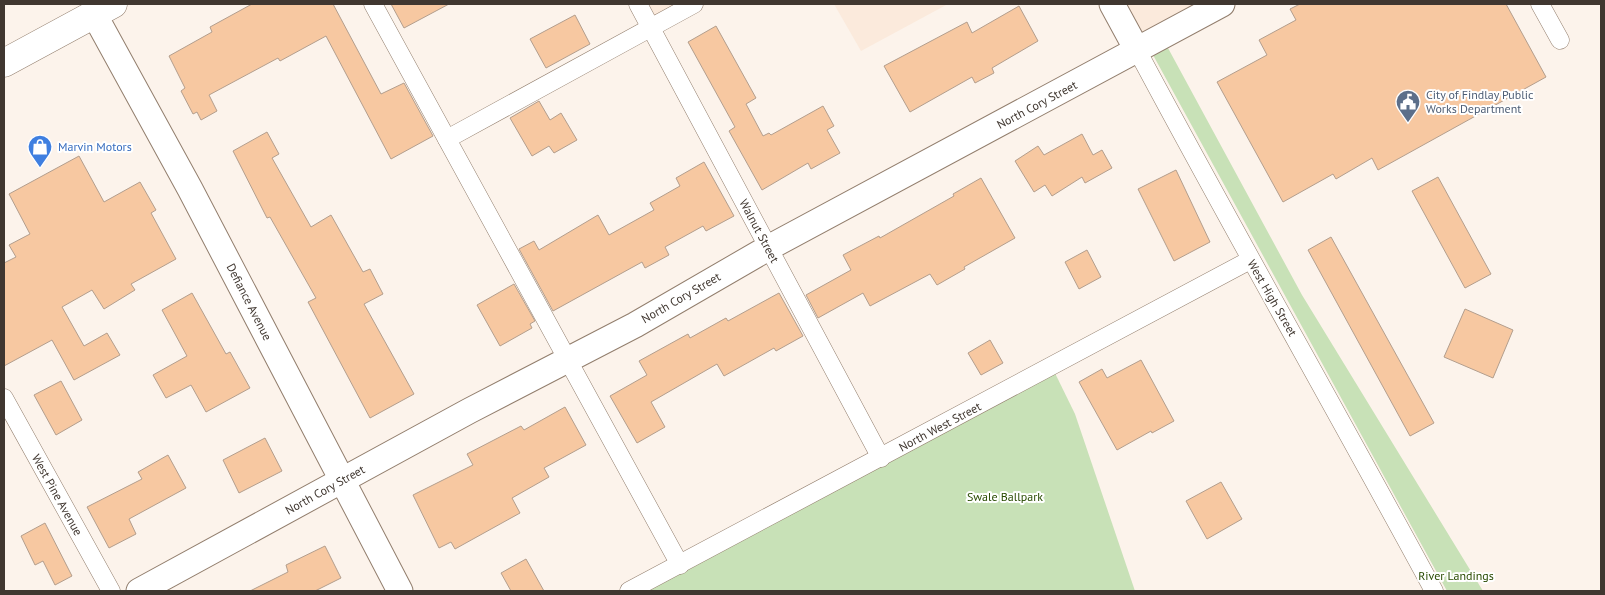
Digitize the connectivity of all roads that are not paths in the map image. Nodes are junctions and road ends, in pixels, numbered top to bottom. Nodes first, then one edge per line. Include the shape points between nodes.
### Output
1 (374, 4) edge
2 (638, 4) edge
3 (694, 4) edge
4 (1112, 4) edge
5 (1222, 4) edge
6 (1540, 4) edge
7 (104, 9) edge
8 (651, 28) junction
9 (1560, 40) dead end
10 (1136, 50) junction
11 (4, 63) edge
12 (447, 139) junction
13 (768, 248) junction
14 (1250, 260) junction
15 (567, 360) junction
16 (4, 398) edge
17 (881, 458) junction
18 (342, 481) junction
19 (680, 565) junction
20 (112, 591) edge
21 (139, 591) edge
22 (400, 591) edge
23 (629, 591) edge
24 (1434, 591) edge

1 - 12 street
2 - 8 street, Walnut Street
3 - 8 street
4 - 10 street, West High Street
5 - 10 street, North Cory Street
6 - 9 street
7 - 11 main road
7 - 18 street, Defiance Avenue via 203,213
8 - 12 street
8 - 13 street, Walnut Street
10 - 13 street, North Cory Street
10 - 14 street, West High Street
12 - 15 street
13 - 15 street, North Cory Street via 635,325
13 - 17 street, Walnut Street
14 - 17 street, North West Street
14 - 24 street, West High Street
15 - 18 street, North Cory Street
15 - 19 street
16 - 20 street, West Pine Avenue
17 - 19 street, North West Street
18 - 21 street, North Cory Street
18 - 22 street, Defiance Avenue
19 - 23 street, North West Street

